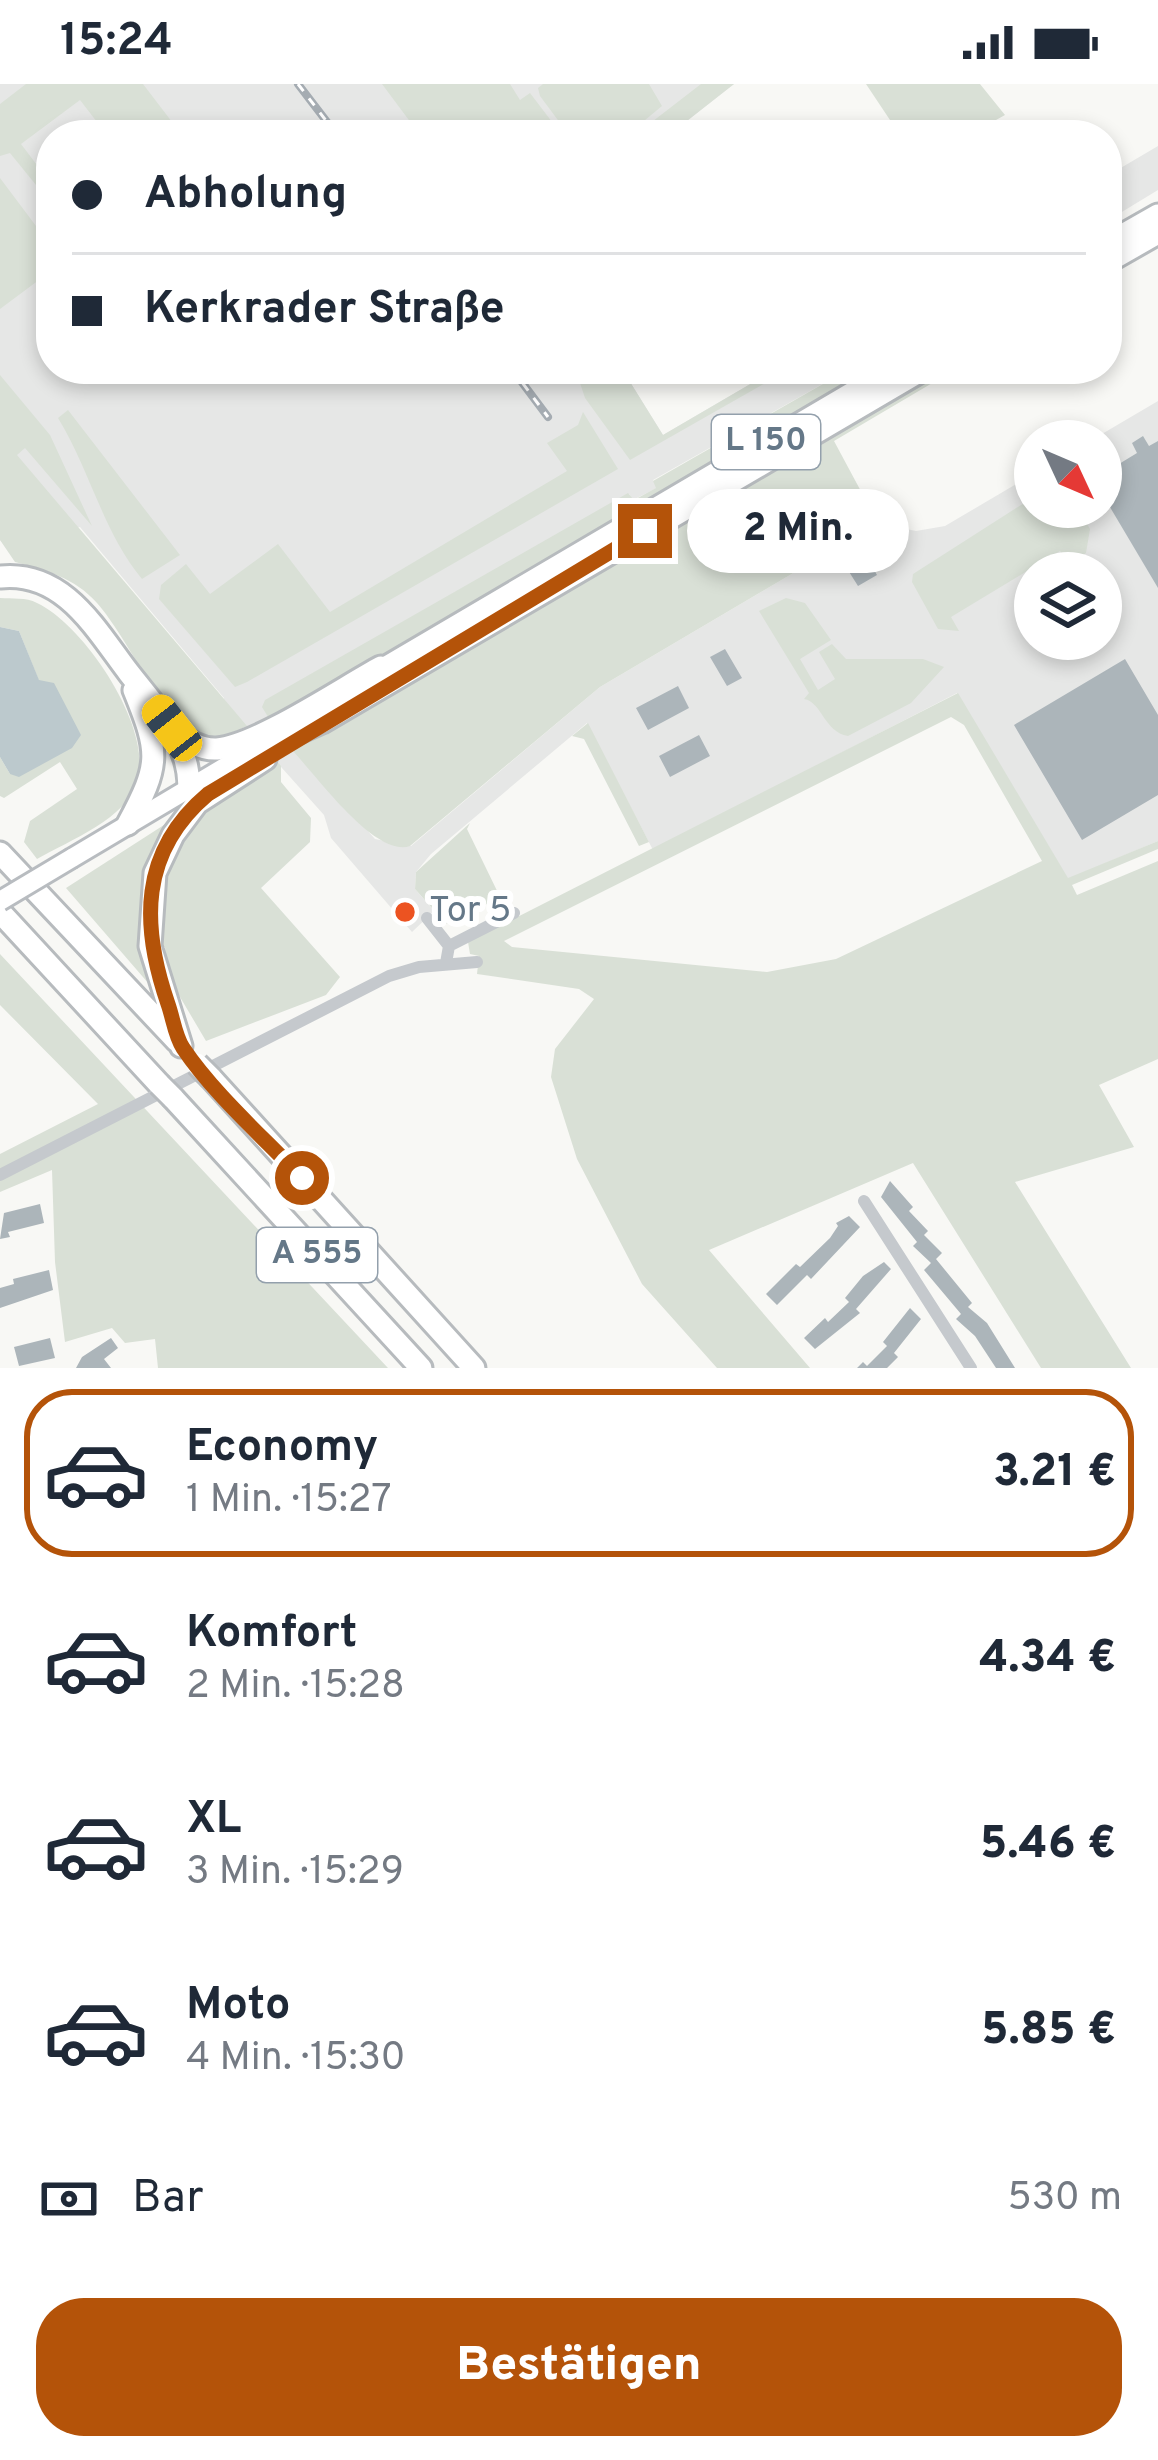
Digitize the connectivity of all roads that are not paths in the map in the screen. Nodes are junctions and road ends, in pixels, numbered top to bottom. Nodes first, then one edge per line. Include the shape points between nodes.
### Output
1 (1158, 215) edge
2 (1158, 232) edge
3 (1122, 235) edge
4 (1122, 253) edge
5 (867, 384) edge
6 (898, 384) edge
7 (0, 577) edge
8 (434, 637) junction
9 (124, 668) junction
10 (322, 722) junction
11 (172, 728) junction
12 (240, 758) junction
13 (189, 787) junction
14 (128, 824) junction
15 (0, 837) edge
16 (0, 853) edge
17 (0, 901) edge
18 (0, 912) edge
19 (514, 913) dead end
20 (61, 917) junction
21 (427, 918) dead end
22 (449, 946) junction
23 (477, 962) dead end
24 (446, 963) junction
25 (181, 1046) junction
26 (0, 1175) edge
27 (864, 1201) dead end
28 (421, 1368) edge
29 (474, 1368) edge
30 (971, 1368) edge

1 - 3 highway
2 - 4 highway
5 - 8 highway, L 150
6 - 10 highway, L 150
7 - 9 highway via 57,591 99,630
8 - 11 highway via 242,742 193,745
8 - 12 highway, L 150
9 - 11 highway
9 - 14 highway via 154,755 152,779
10 - 12 highway, L 150
10 - 25 highway via 208,794 163,853 150,946
11 - 13 highway via 189,761
12 - 13 main road, L 150
13 - 14 main road, L 150
14 - 17 main road, L 150, bridge
15 - 20 highway
16 - 20 highway, A 555
18 - 28 highway, A 555
19 - 22 street
20 - 25 highway, A 555
21 - 22 street
22 - 24 street
23 - 24 street
24 - 26 street via 389,976
25 - 29 highway, A 555
27 - 30 street

